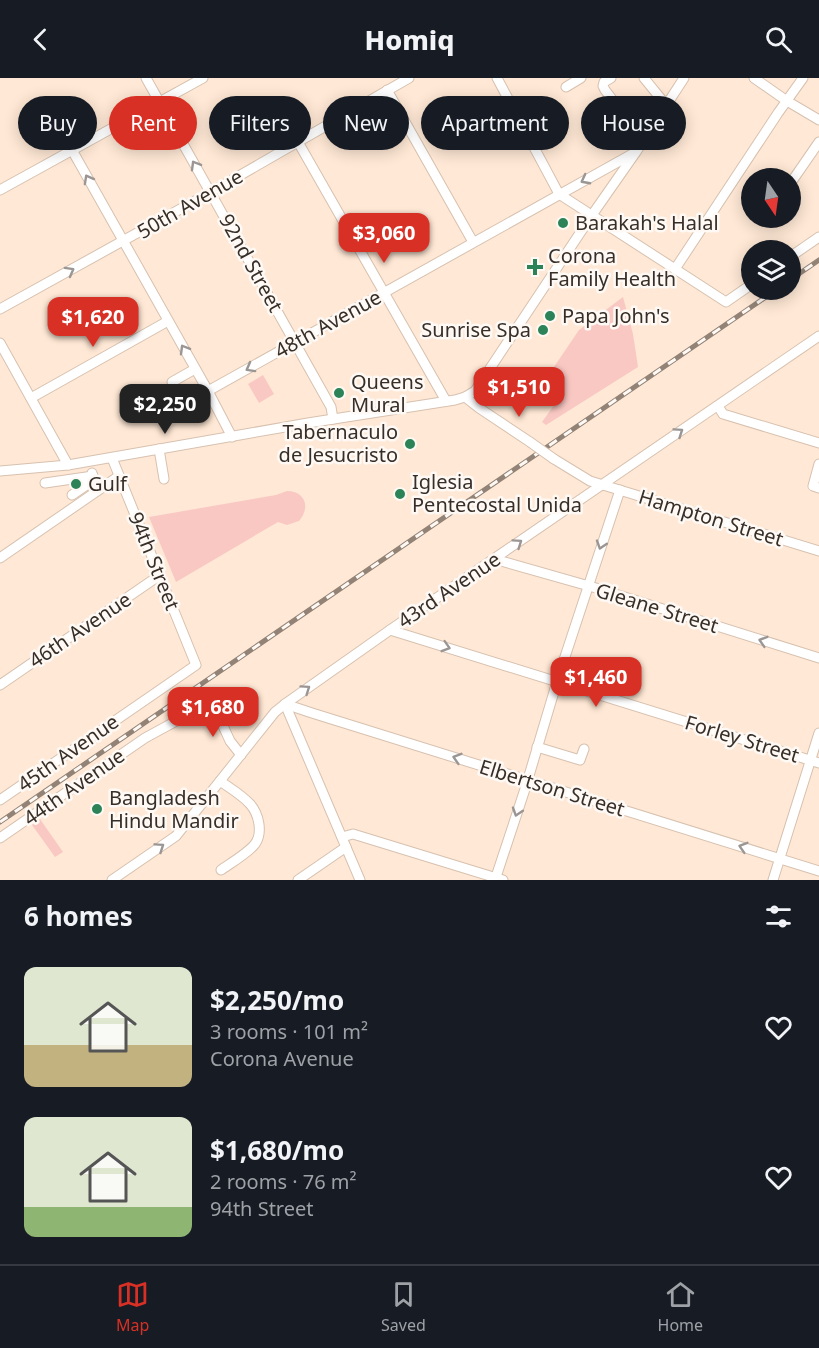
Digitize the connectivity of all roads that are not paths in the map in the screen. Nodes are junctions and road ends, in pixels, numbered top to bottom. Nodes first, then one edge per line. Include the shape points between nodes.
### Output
1 (146, 78) edge
2 (203, 78) edge
3 (409, 78) edge
4 (497, 78) edge
5 (581, 78) edge
6 (610, 78) edge
7 (644, 78) edge
8 (684, 78) edge
9 (754, 78) edge
10 (804, 78) edge
11 (566, 87) dead end
12 (387, 90) junction
13 (156, 96) edge
14 (172, 96) edge
15 (610, 96) edge
16 (659, 96) edge
17 (672, 96) edge
18 (787, 101) junction
19 (819, 120) edge
20 (311, 134) edge
21 (819, 142) edge
22 (72, 150) joint
23 (187, 150) edge
24 (284, 150) edge
25 (303, 150) edge
26 (636, 152) joint
27 (801, 168) edge
28 (0, 190) edge
29 (211, 192) junction
30 (559, 194) junction
31 (592, 215) junction
32 (819, 237) edge
33 (123, 241) junction
34 (473, 242) junction
35 (801, 249) edge
36 (675, 269) junction
37 (385, 292) junction
38 (741, 292) edge
39 (0, 309) edge
40 (168, 321) junction
41 (819, 336) edge
42 (295, 342) junction
43 (0, 343) edge
44 (195, 369) junction
45 (172, 382) dead end
46 (208, 391) junction
47 (465, 397) junction
48 (31, 398) junction
49 (446, 401) junction
50 (718, 406) junction
51 (333, 419) junction
52 (232, 437) junction
53 (819, 442) edge
54 (159, 449) junction
55 (112, 458) junction
56 (90, 461) junction
57 (819, 464) edge
58 (65, 465) junction
59 (0, 471) edge
60 (93, 476) junction
61 (119, 476) junction
62 (164, 479) dead end
63 (64, 480) junction
64 (45, 483) dead end
65 (603, 485) junction
66 (819, 488) edge
67 (620, 490) junction
68 (72, 495) junction
69 (81, 503) junction
70 (819, 551) edge
71 (0, 558) edge
72 (495, 559) junction
73 (160, 575) junction
74 (588, 586) junction
75 (390, 630) junction
76 (819, 658) edge
77 (196, 665) joint
78 (557, 682) junction
79 (0, 685) edge
80 (285, 704) junction
81 (819, 733) edge
82 (537, 747) junction
83 (584, 749) dead end
84 (241, 754) junction
85 (815, 762) edge
86 (528, 780) junction
87 (220, 781) junction
88 (0, 800) edge
89 (342, 837) junction
90 (0, 838) edge
91 (346, 847) junction
92 (780, 859) junction
93 (221, 870) dead end
94 (819, 871) edge
95 (498, 879) edge
96 (112, 880) edge
97 (298, 880) edge
98 (360, 880) edge
99 (773, 880) edge

1 - 13 street, 92nd Street
2 - 14 street
3 - 12 street, 50th Avenue
4 - 30 street
5 - 11 street
6 - 15 street via 603,86
7 - 16 street
8 - 17 street
9 - 18 street
10 - 18 street
12 - 20 street, 50th Avenue
12 - 34 street
18 - 19 street
18 - 36 street
21 - 27 street
22 - 28 street
33 -> 22 street
29 -> 23 street, 92nd Street
24 - 29 street, 50th Avenue
25 - 37 street
26 -> 30 street, 48th Avenue
26 - 31 street
29 - 33 street, 50th Avenue
29 - 42 street, 92nd Street
30 - 31 street
30 - 34 street, 48th Avenue
31 - 36 street
31 - 47 street via 479,387
32 - 35 street
39 -> 33 street, 50th Avenue
33 - 40 street
34 - 37 street, 48th Avenue
36 - 38 street via 726,302
37 - 42 street, 48th Avenue
37 - 49 street
44 -> 40 street
40 - 48 street
41 - 50 street, 43rd Avenue
42 -> 46 street, 48th Avenue
42 - 51 street, 92nd Street via 331,407
43 - 48 street
44 - 45 street
44 - 46 street
46 - 52 street
47 - 49 street
47 - 65 street, Hampton Street, bridge via 554,459
48 - 58 street
49 - 51 street
50 - 53 street via 723,414
65 -> 50 street, 43rd Avenue
51 - 52 street
52 - 54 street
54 - 55 street
54 - 62 street
55 - 56 street
55 - 61 street, 94th Street
56 - 58 street
56 - 60 street
57 - 66 street via 813,486
58 - 59 street
58 - 63 street
60 - 63 street
60 - 68 street via 94,480
61 - 69 street
61 - 73 street, 94th Street
63 - 64 street
63 - 68 street
65 - 67 street, Hampton Street
72 -> 65 street, 43rd Avenue
67 - 70 street, Hampton Street
67 -> 74 street
68 - 69 street
69 - 71 street
72 - 74 street, Gleane Street
72 - 75 street, 43rd Avenue
73 - 77 street, 94th Street
73 - 79 street, 46th Avenue
76 -> 74 street, Gleane Street
74 - 78 street
75 -> 78 street, Forley Street
80 -> 75 street, 43rd Avenue
77 - 88 street, 45th Avenue
78 - 82 street
78 - 85 street, Forley Street
80 - 84 street, 43rd Avenue
86 -> 80 street, Elbertson Street
80 - 89 street
81 - 85 street
82 - 83 street via 580,760
82 - 86 street
84 - 87 street, 43rd Avenue
84 - 90 street, 44th Avenue via 230,741 213,704 145,738
85 - 92 street
92 -> 86 street, Elbertson Street
86 -> 95 street
87 - 93 street via 250,805 259,826 255,843
96 -> 87 street, 43rd Avenue via 176,836
89 - 91 street
89 - 95 street via 353,834
91 - 97 street
91 - 98 street
92 - 94 street, Elbertson Street
92 - 99 street

